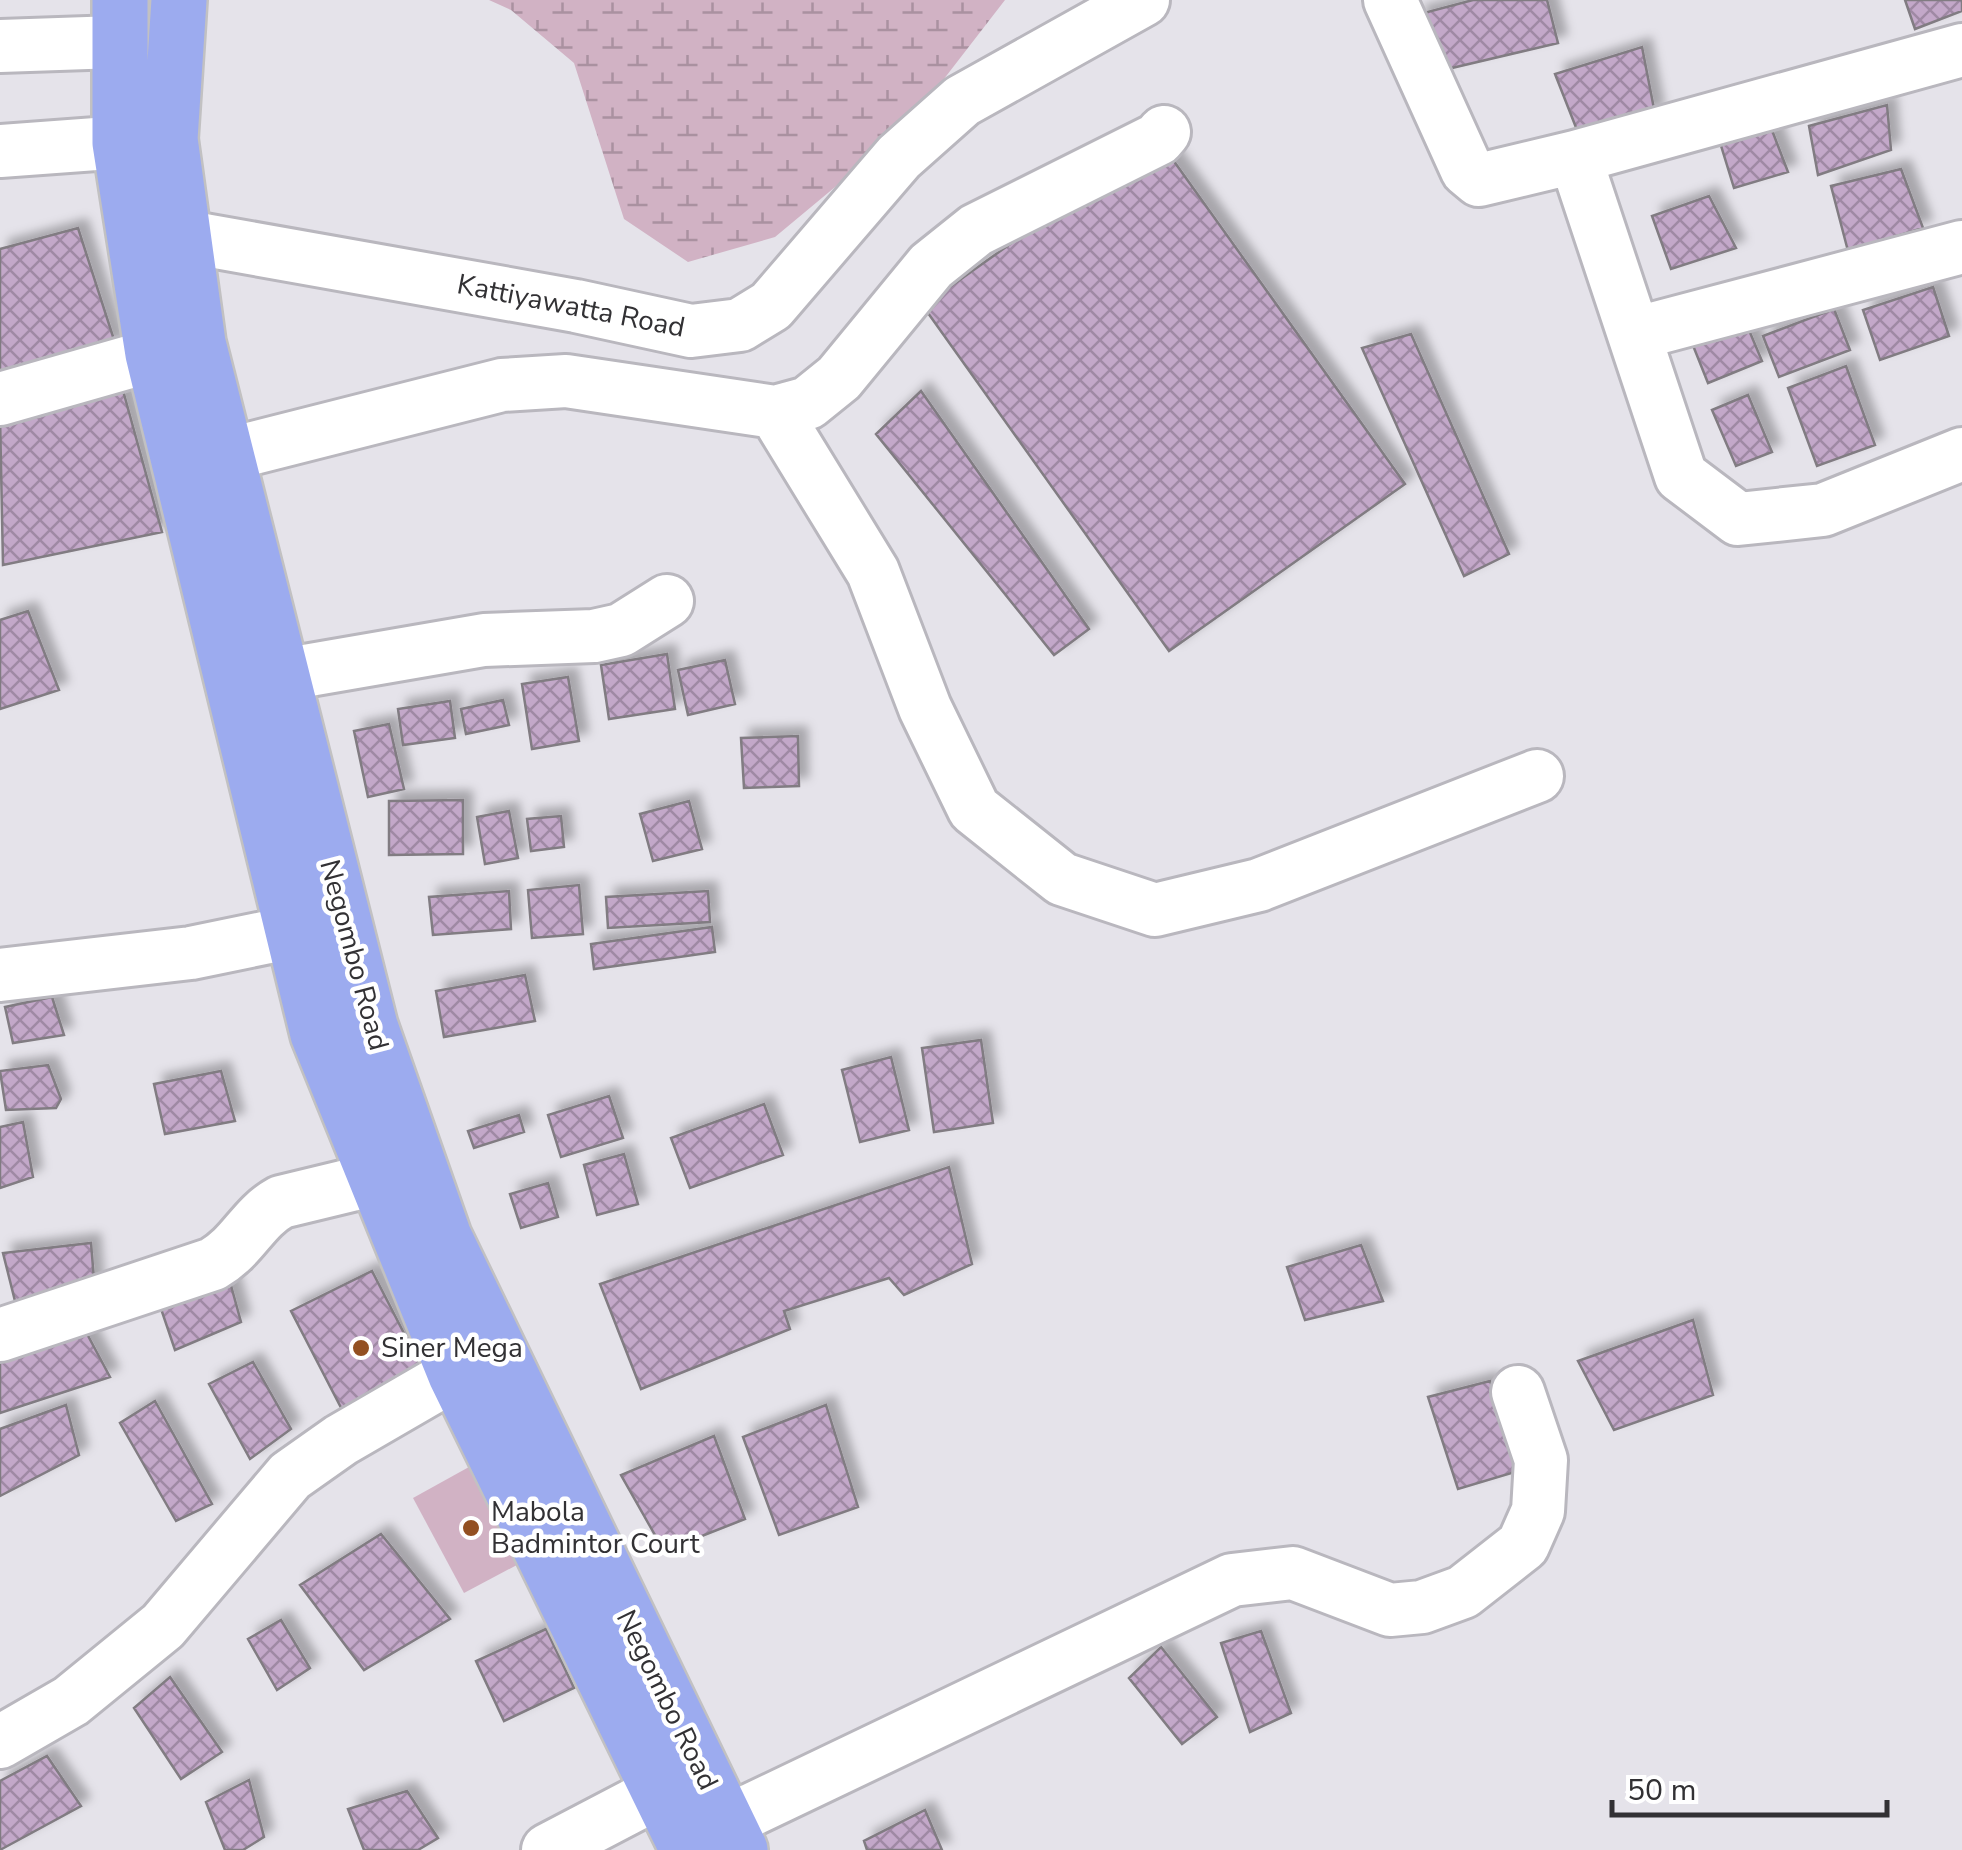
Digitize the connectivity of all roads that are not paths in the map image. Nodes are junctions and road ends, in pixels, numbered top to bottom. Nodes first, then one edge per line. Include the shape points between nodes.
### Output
1 (179, 0) edge
2 (1143, 0) edge
3 (1390, 0) edge
4 (119, 21) edge
5 (0, 46) edge
6 (1962, 50) edge
7 (1164, 132) dead end
8 (145, 141) junction
9 (0, 151) edge
10 (1575, 158) junction
11 (182, 236) junction
12 (1962, 246) edge
13 (1634, 334) junction
14 (175, 348) junction
15 (0, 400) edge
16 (775, 412) junction
17 (1962, 454) edge
18 (226, 455) junction
19 (667, 602) dead end
20 (281, 675) junction
21 (1537, 776) dead end
22 (293, 932) junction
23 (0, 975) edge
24 (376, 1180) junction
25 (0, 1335) edge
26 (476, 1362) junction
27 (1518, 1392) dead end
28 (0, 1742) edge
29 (656, 1792) junction
30 (718, 1840) edge
31 (548, 1850) edge

1 - 8 highway, Negombo Road
2 - 11 street, Kattiyawatta Road via 962,101 899,158 771,306 740,325 690,331
3 - 10 street via 1467,170 1479,180
4 - 5 street
4 - 8 highway, Negombo Road
6 - 10 street
7 - 16 street via 976,230 931,266 840,378 808,403
8 - 9 street
8 - 11 highway, Negombo Road
8 - 14 highway, Negombo Road
10 - 13 street
11 - 14 highway, Negombo Road
12 - 13 street
13 - 17 street via 1681,476 1738,519 1823,510
14 - 15 street
14 - 18 highway, Negombo Road
14 - 22 highway, Negombo Road
16 - 18 street via 566,381 502,385
16 - 21 street via 873,572 925,708 974,809 1062,879 1154,910 1259,884
18 - 20 highway, Negombo Road
19 - 20 street via 621,630 594,636 484,640
20 - 26 highway, Negombo Road via 370,1026 444,1238
22 - 23 street via 191,953
22 - 24 highway, Negombo Road via 318,1034
24 - 25 street via 281,1202 236,1251 212,1264
24 - 26 highway, Negombo Road
26 - 28 street via 290,1476 163,1626 71,1702
26 - 29 highway, Negombo Road
26 - 30 highway, Negombo Road
27 - 30 street via 1541,1460 1538,1512 1523,1545 1463,1592 1390,1610 1293,1572 1232,1580
29 - 30 highway, Negombo Road
29 - 31 street

